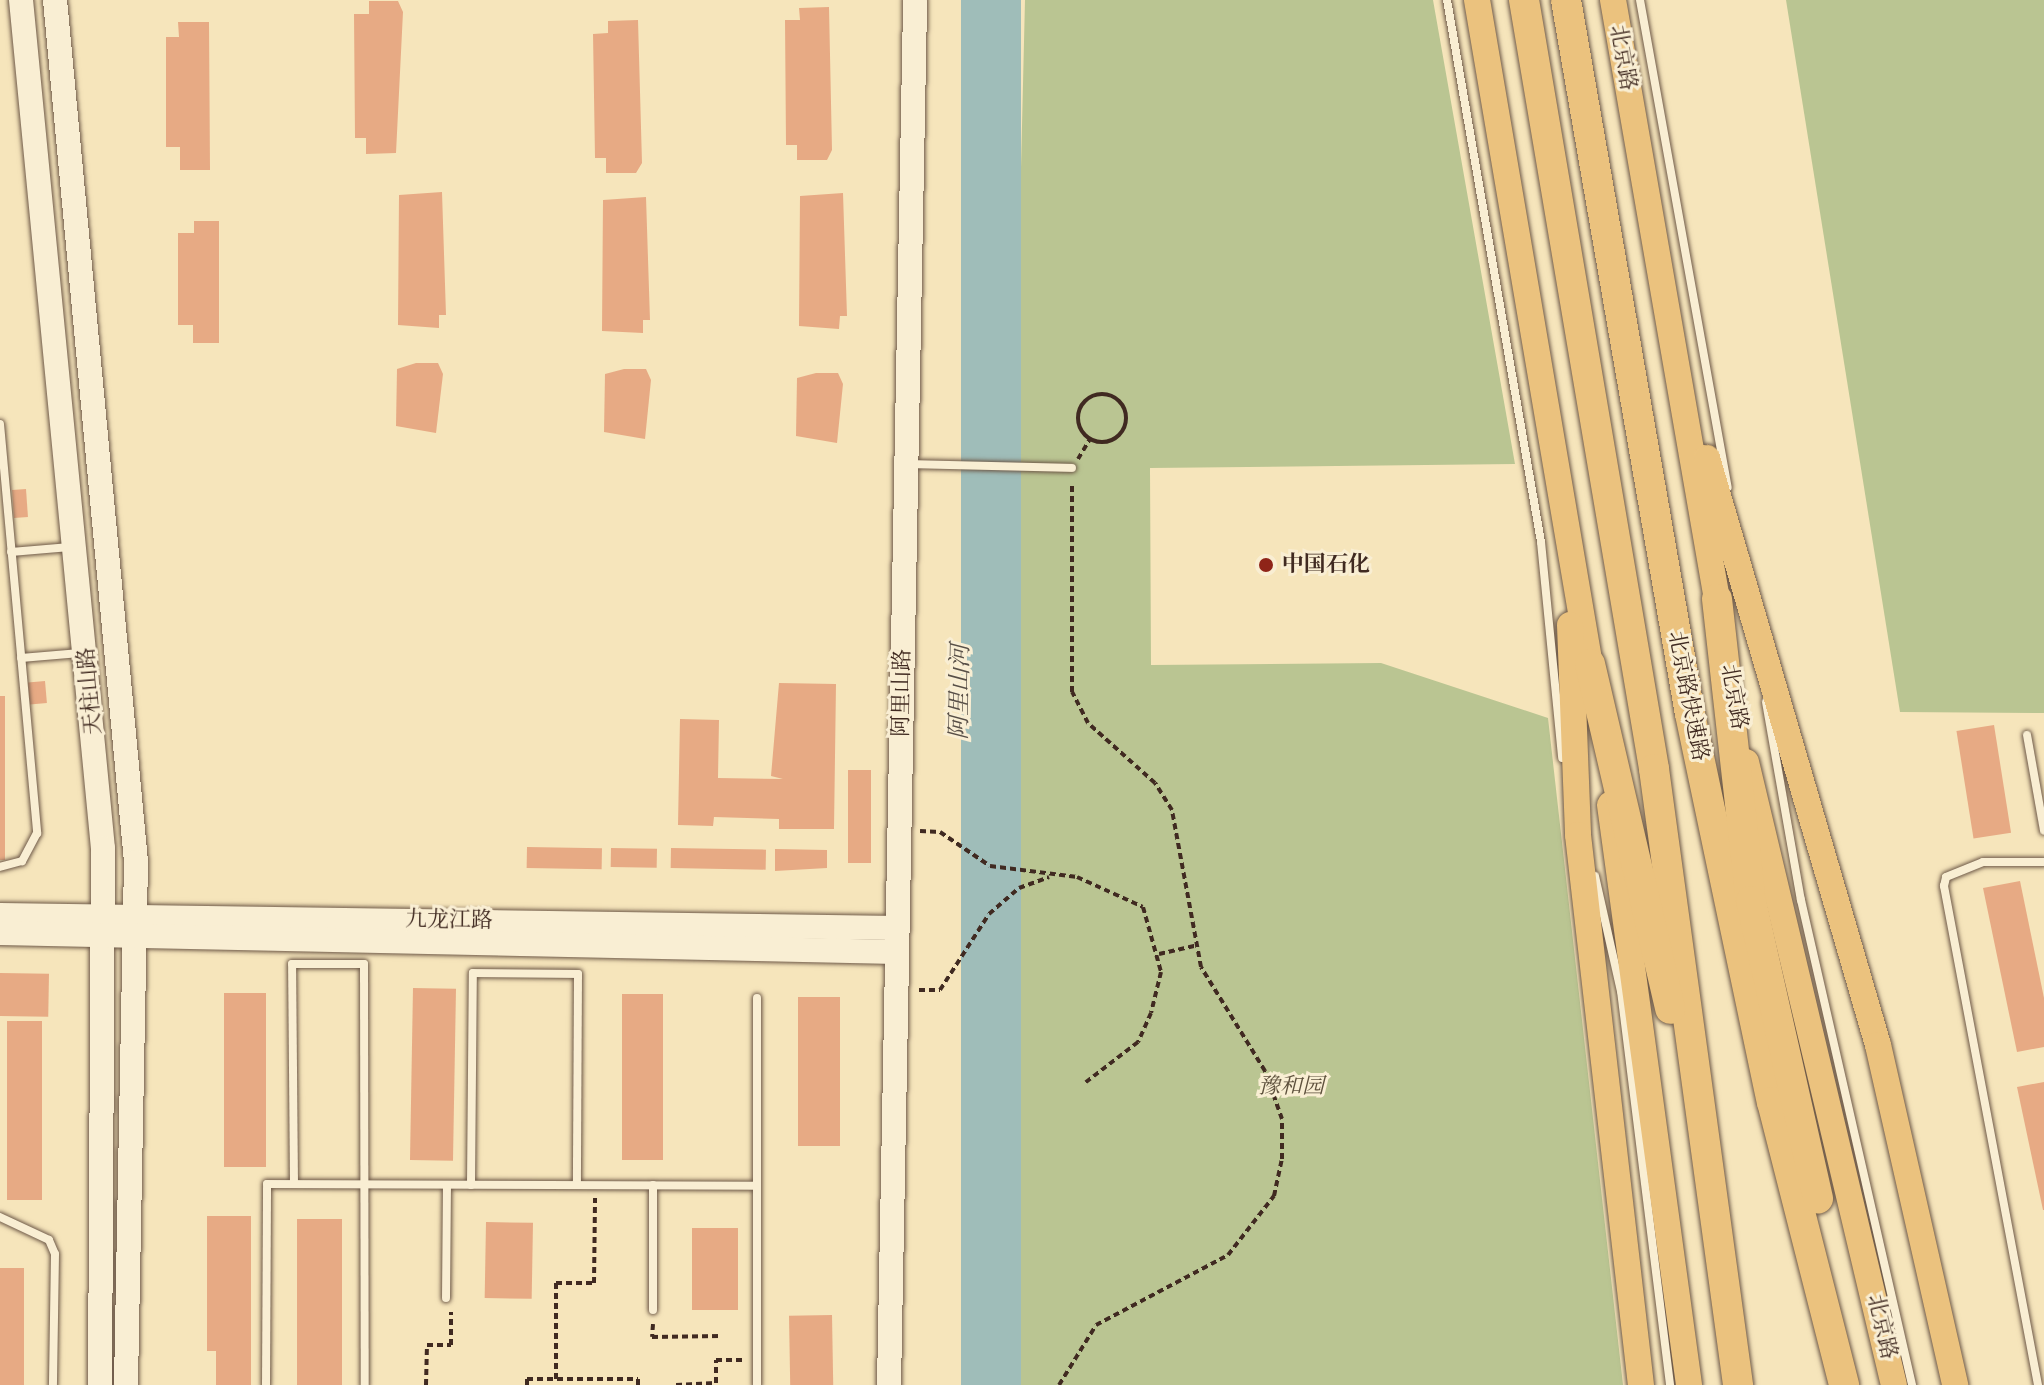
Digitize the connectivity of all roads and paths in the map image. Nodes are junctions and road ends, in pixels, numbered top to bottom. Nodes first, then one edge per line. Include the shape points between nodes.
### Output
1 (21, 0) edge
2 (55, 0) edge
3 (915, 0) edge
4 (1447, 0) edge
5 (1477, 0) edge
6 (1524, 0) edge
7 (1566, 0) edge
8 (1613, 0) edge
9 (1640, 0) edge
10 (1674, 351) junction
11 (0, 424) edge
12 (1090, 439) junction
13 (906, 464) junction
14 (1072, 468) junction
15 (1565, 510) junction
16 (77, 546) junction
17 (11, 552) junction
18 (1743, 576) junction
19 (1717, 599) junction
20 (86, 653) junction
21 (21, 658) junction
22 (1590, 664) junction
23 (2027, 735) dead end
24 (1576, 799) junction
25 (2044, 830) edge
26 (940, 832) dead end
27 (2044, 862) edge
28 (0, 867) edge
29 (1053, 876) junction
30 (0, 915) edge
31 (105, 924) junction
32 (135, 924) junction
33 (0, 933) edge
34 (897, 940) junction
35 (1195, 946) junction
36 (1159, 954) junction
37 (940, 990) dead end
38 (757, 998) dead end
39 (1086, 1082) dead end
40 (294, 1184) junction
41 (364, 1184) junction
42 (447, 1185) junction
43 (471, 1185) junction
44 (577, 1185) junction
45 (596, 1185) junction
46 (653, 1185) junction
47 (757, 1186) junction
48 (0, 1217) edge
49 (446, 1298) joint
50 (653, 1310) joint
51 (721, 1336) dead end
52 (757, 1360) junction
53 (556, 1379) junction
54 (716, 1384) edge
55 (53, 1385) edge
56 (100, 1385) edge
57 (126, 1385) edge
58 (266, 1385) edge
59 (365, 1385) edge
60 (426, 1385) edge
61 (527, 1385) edge
62 (638, 1385) edge
63 (676, 1385) edge
64 (757, 1385) edge
65 (889, 1385) edge
66 (1059, 1385) edge
67 (1631, 1385) edge
68 (1641, 1385) edge
69 (1670, 1385) edge
70 (1689, 1385) edge
71 (1730, 1385) edge
72 (1738, 1385) edge
73 (1844, 1385) edge
74 (1855, 1385) edge
75 (1894, 1385) edge
76 (1912, 1385) edge
77 (1955, 1385) edge
78 (2038, 1385) edge

1 - 16 street, 天柱山路
2 - 32 street, 天柱山路 via 136,862
3 - 13 street, 阿里山路
4 - 67 lane via 1541,542
5 - 15 main road
6 - 72 highway, 北京路快速路 via 1644,711
7 - 73 highway, 北京路快速路 via 1688,701 1772,1102
8 - 10 main road, 北京路
9 - 18 lane
10 - 18 main road
10 - 19 main road, 北京路
11 - 17 lane
12 - 12 path via 1079,423 1081,406 1096,395 1113,397 1125,409 1123,431 1110,441
12 - 14 path
13 - 14 lane
13 - 34 street, 阿里山路
14 - 35 path via 1072,692 1088,723 1155,783 1172,810
15 - 22 main road
15 - 24 main road
16 - 17 lane
16 - 20 street, 天柱山路
17 - 21 lane
18 - 76 lane via 1801,900
18 - 77 main road via 1878,1045
19 - 74 highway via 1751,901 1848,1326
19 - 75 main road, 北京路 via 1744,752
20 - 21 lane
20 - 31 street, 天柱山路
21 - 28 lane via 36,843 22,861
22 - 70 main road
22 - 71 highway via 1662,966
23 - 25 lane
24 - 68 main road
24 - 69 lane via 1621,991
26 - 29 path via 966,854
27 - 78 lane via 1983,862 1946,877 1944,886
29 - 36 path via 1115,889 1143,907
29 - 37 path via 1019,888 989,914
30 - 31 street, 九龙江路
31 - 32 street, 九龙江路
31 - 33 street, 九龙江路
31 - 56 street, 天柱山路
32 - 34 street, 九龙江路
32 - 57 street, 天柱山路
34 - 65 street, 阿里山路
35 - 36 path
35 - 66 path via 1265,1071 1282,1119 1274,1196 1228,1255 1096,1325
36 - 39 path via 1151,1013 1138,1042
38 - 47 lane
40 - 41 lane
40 - 41 lane via 292,964 364,964
40 - 58 lane via 267,1184
41 - 42 lane
41 - 59 lane
42 - 43 lane
42 - 49 lane
43 - 44 lane
43 - 44 lane via 473,973 578,974
44 - 45 lane
45 - 46 lane
45 - 53 path via 594,1283 556,1283
46 - 47 lane
46 - 50 lane
47 - 52 lane
48 - 55 lane via 49,1240 55,1254
49 - 60 path via 451,1345 427,1345
50 - 51 path via 652,1337
52 - 54 path via 716,1360
52 - 64 lane
53 - 61 path via 527,1379
53 - 62 path via 638,1379
54 - 63 path

